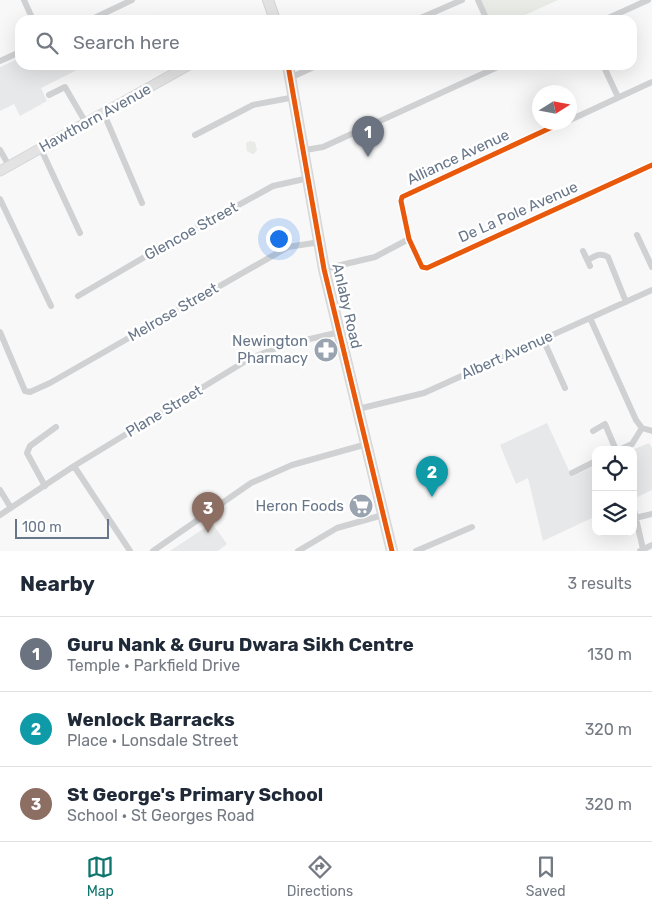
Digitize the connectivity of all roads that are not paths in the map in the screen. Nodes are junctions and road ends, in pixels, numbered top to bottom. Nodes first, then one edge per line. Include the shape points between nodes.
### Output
1 (24, 0) edge
2 (132, 0) edge
3 (462, 0) edge
4 (478, 0) edge
5 (648, 0) edge
6 (272, 1) edge
7 (31, 15) edge
8 (100, 15) edge
9 (272, 15) edge
10 (428, 15) edge
11 (485, 15) edge
12 (615, 15) edge
13 (15, 54) edge
14 (0, 62) edge
15 (179, 70) edge
16 (290, 70) edge
17 (307, 70) edge
18 (491, 70) edge
19 (605, 70) edge
20 (292, 77) junction
21 (652, 82) edge
22 (49, 95) dead end
23 (295, 97) junction
24 (618, 97) junction
25 (104, 114) junction
26 (577, 117) edge
27 (86, 123) junction
28 (546, 130) edge
29 (195, 135) dead end
30 (41, 149) junction
31 (0, 150) edge
32 (304, 150) junction
33 (652, 165) edge
34 (9, 166) junction
35 (0, 172) edge
36 (309, 178) junction
37 (0, 199) edge
38 (142, 203) dead end
39 (80, 233) dead end
40 (637, 235) dead end
41 (409, 239) junction
42 (320, 242) junction
43 (583, 251) dead end
44 (652, 267) edge
45 (324, 269) junction
46 (652, 290) edge
47 (78, 296) dead end
48 (626, 302) junction
49 (51, 306) dead end
50 (590, 318) junction
51 (0, 332) edge
52 (340, 332) junction
53 (543, 339) junction
54 (566, 388) dead end
55 (358, 409) junction
56 (56, 427) dead end
57 (642, 428) junction
58 (593, 431) dead end
59 (652, 431) edge
60 (367, 444) junction
61 (615, 446) edge
62 (627, 446) edge
63 (592, 463) edge
64 (74, 466) junction
65 (572, 473) dead end
66 (45, 486) junction
67 (0, 490) edge
68 (11, 508) junction
69 (652, 514) edge
70 (0, 515) edge
71 (383, 515) junction
72 (637, 518) edge
73 (472, 527) dead end
74 (637, 529) edge
75 (652, 545) edge
76 (641, 550) edge
77 (130, 551) edge
78 (153, 551) edge
79 (298, 551) edge
80 (392, 551) edge
81 (416, 551) edge

1 - 7 street
2 - 8 street
3 - 10 street
4 - 11 street
5 - 12 street
6 - 9 main road
13 - 14 street
15 - 25 street, Hawthorn Avenue
16 - 20 main road, Anlaby Road
17 - 20 street
18 - 32 street via 323,146
19 - 24 street
20 - 23 main road, Anlaby Road
21 - 24 street
22 - 27 street via 66,87
23 - 29 street via 253,105
23 - 32 main road, Anlaby Road
24 - 26 street
25 - 27 street, Hawthorn Avenue
25 - 38 street
27 - 30 street, Hawthorn Avenue
28 - 41 street, Alliance Avenue via 402,197
30 - 34 street, Hawthorn Avenue
30 - 39 street
31 - 34 street
32 - 36 main road, Anlaby Road
33 - 41 street, De La Pole Avenue via 427,268 422,267
34 - 35 street, Hawthorn Avenue
36 - 42 main road, Anlaby Road
36 - 47 street, Glencoe Street via 273,186
37 - 49 street
40 - 44 street
41 - 45 street via 375,257
42 - 45 main road, Anlaby Road
42 - 51 street, Melrose Street via 288,247 30,392 25,391
43 - 48 street via 589,263 598,254 608,257
45 - 52 main road, Anlaby Road
46 - 48 street, Albert Avenue
48 - 50 street, Albert Avenue
50 - 53 street, Albert Avenue
50 - 57 street
52 - 55 main road, Anlaby Road
52 - 64 street, Plane Street via 284,345 249,360
53 - 54 street
53 - 55 street, Albert Avenue via 424,392
55 - 60 main road, Anlaby Road
56 - 66 street via 30,446 26,453
57 - 59 street
57 - 62 street via 632,444
58 - 61 street via 605,424
60 - 71 main road, Anlaby Road
60 - 78 street via 292,464 251,483
63 - 65 street
64 - 66 street, Plane Street
64 - 77 street
66 - 68 street, Plane Street
67 - 68 street
68 - 70 street, Plane Street
69 - 72 street
71 - 79 street via 337,528
71 - 80 main road, Anlaby Road
73 - 81 street
74 - 76 street
75 - 76 street

